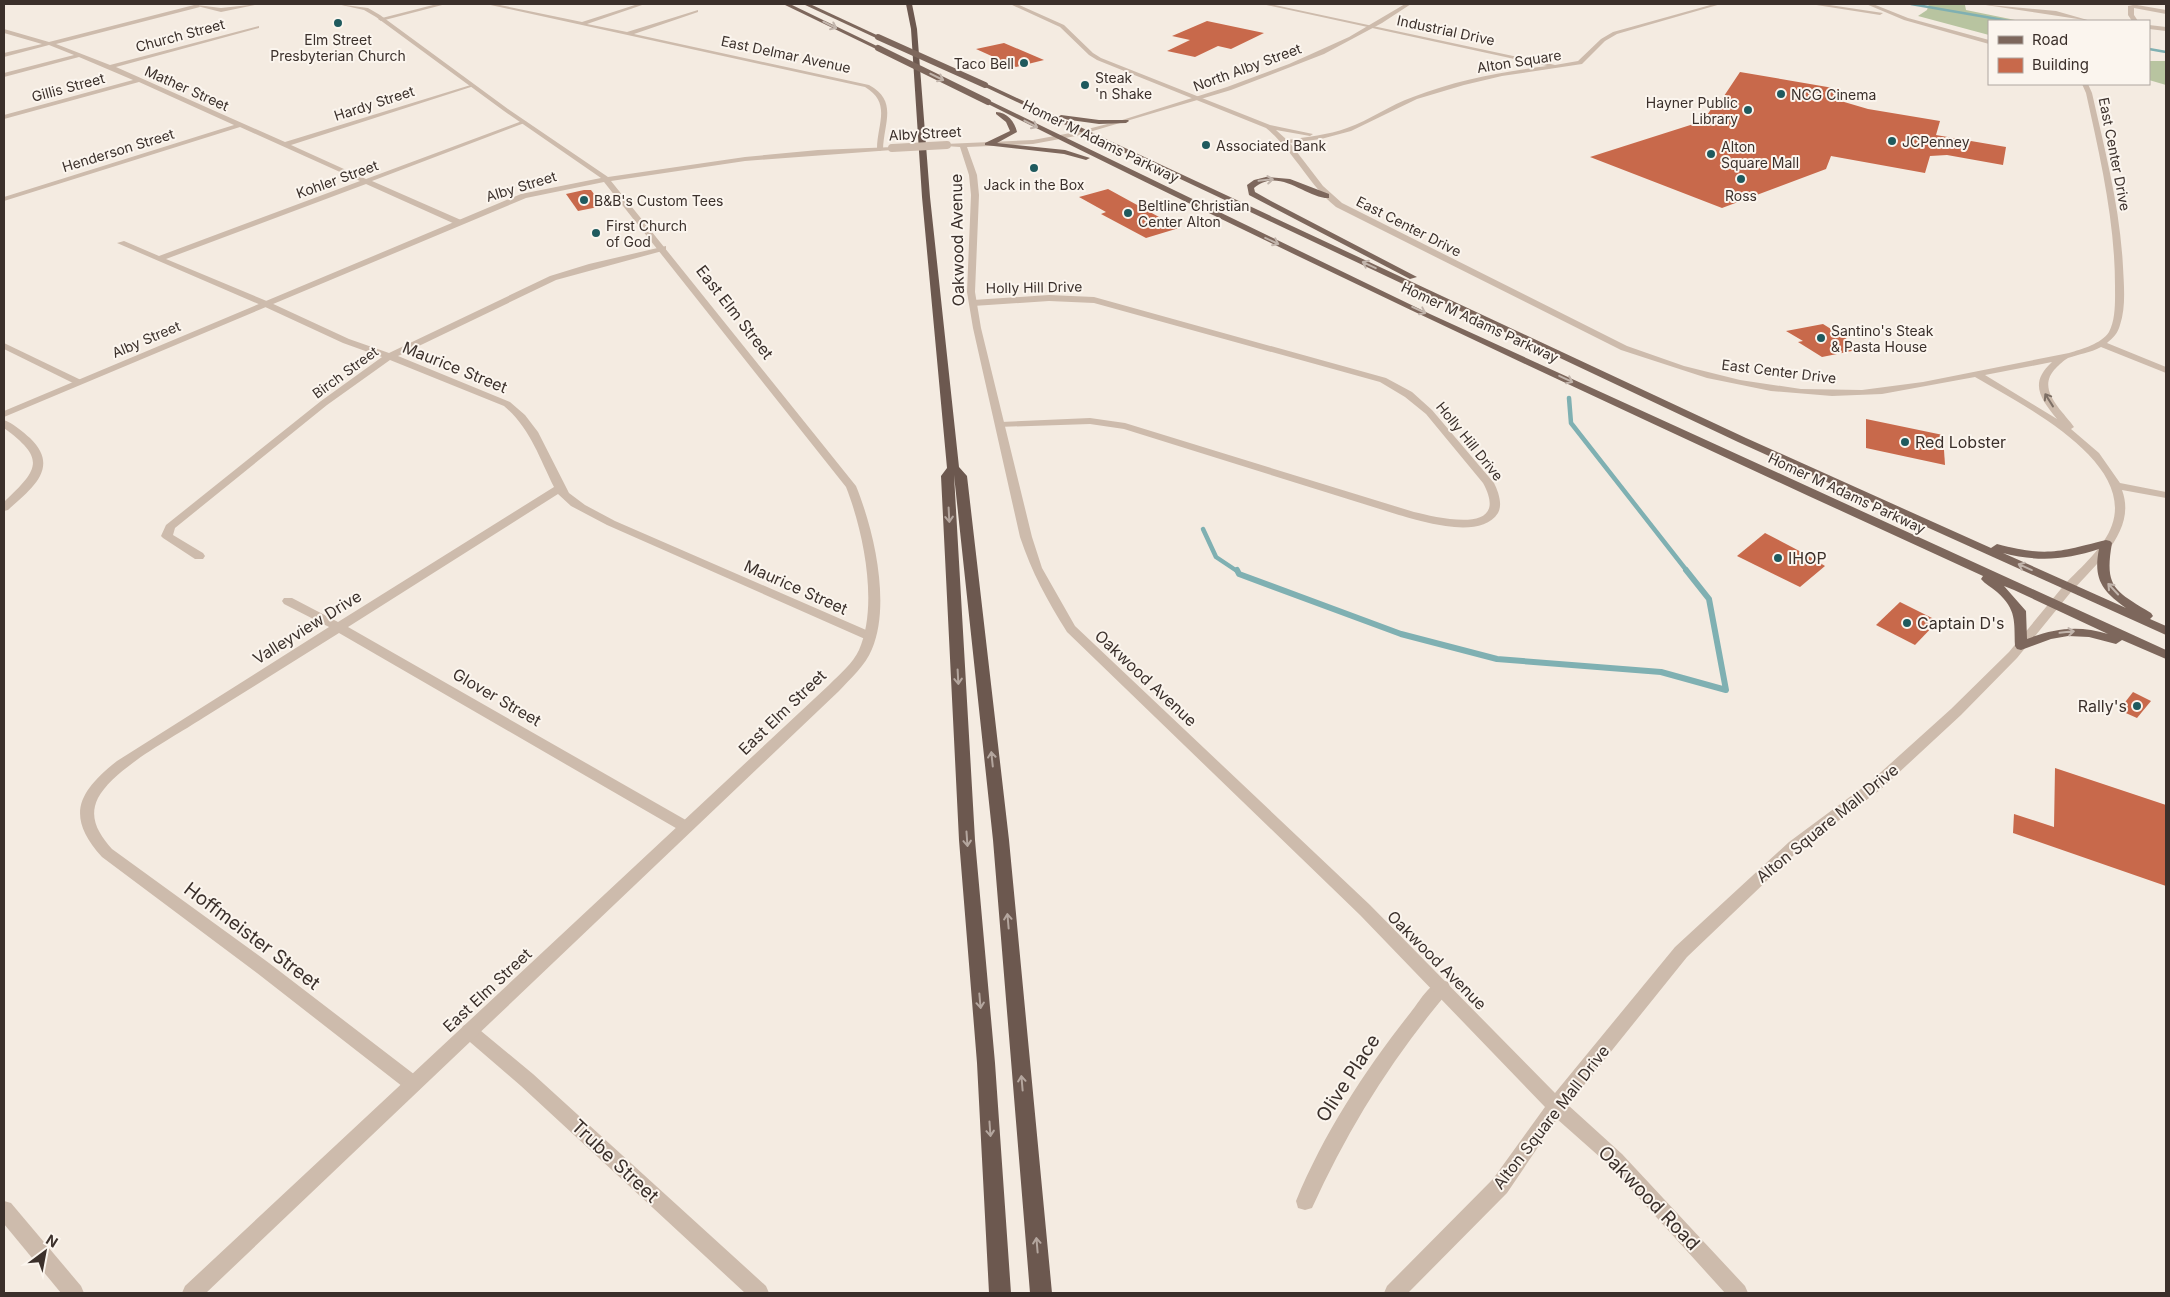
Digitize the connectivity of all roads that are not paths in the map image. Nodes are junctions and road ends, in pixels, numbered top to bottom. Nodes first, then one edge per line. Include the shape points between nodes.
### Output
1 (192, 4) edge
2 (256, 4) edge
3 (339, 4) edge
4 (442, 4) edge
5 (489, 4) edge
6 (643, 4) edge
7 (786, 4) edge
8 (806, 4) edge
9 (909, 4) edge
10 (1013, 4) edge
11 (1264, 4) edge
12 (1408, 4) edge
13 (1719, 4) edge
14 (1813, 4) edge
15 (1856, 4) edge
16 (1869, 4) edge
17 (1982, 4) edge
18 (1822, 5) junction
19 (2133, 5) edge
20 (198, 6) junction
21 (696, 10) dead end
22 (2166, 12) edge
23 (1892, 15) junction
24 (381, 19) junction
25 (2084, 20) edge
26 (2134, 20) edge
27 (581, 24) junction
28 (257, 27) dead end
29 (1374, 27) junction
30 (2150, 27) edge
31 (2166, 29) edge
32 (4, 31) edge
33 (628, 34) junction
34 (1988, 42) edge
35 (48, 44) junction
36 (80, 54) junction
37 (1502, 54) junction
38 (4, 55) edge
39 (110, 67) junction
40 (1565, 67) junction
41 (1510, 73) junction
42 (4, 75) edge
43 (139, 80) junction
44 (472, 85) junction
45 (2085, 85) edge
46 (963, 90) junction
47 (1197, 99) junction
48 (1042, 112) junction
49 (4, 117) edge
50 (1126, 121) junction
51 (524, 122) junction
52 (1260, 123) junction
53 (241, 125) junction
54 (1084, 133) junction
55 (1330, 135) junction
56 (1058, 138) junction
57 (1286, 142) junction
58 (987, 144) junction
59 (284, 145) junction
60 (962, 145) junction
61 (1114, 146) junction
62 (880, 149) junction
63 (1128, 171) junction
64 (606, 179) junction
65 (365, 182) junction
66 (1326, 196) junction
67 (4, 199) edge
68 (458, 222) junction
69 (121, 243) dead end
70 (663, 248) junction
71 (158, 259) junction
72 (973, 303) junction
73 (266, 304) junction
74 (2101, 344) junction
75 (4, 346) edge
76 (2064, 356) junction
77 (388, 357) junction
78 (2166, 370) edge
79 (1976, 374) junction
80 (78, 382) junction
81 (4, 414) edge
82 (4, 423) edge
83 (1001, 425) junction
84 (2078, 438) junction
85 (1742, 440) junction
86 (953, 468) junction
87 (2117, 486) junction
88 (560, 488) junction
89 (2166, 495) edge
90 (4, 508) edge
91 (1947, 532) junction
92 (2106, 543) junction
93 (1933, 549) junction
94 (199, 556) dead end
95 (2069, 587) junction
96 (288, 601) dead end
97 (2055, 604) junction
98 (338, 627) junction
99 (2166, 629) edge
100 (869, 636) junction
101 (2021, 646) junction
102 (2166, 656) edge
103 (86, 809) joint
104 (686, 827) junction
105 (1442, 987) junction
106 (469, 1031) junction
107 (413, 1084) junction
108 (1556, 1106) junction
109 (1306, 1201) dead end
110 (4, 1210) edge
111 (74, 1293) edge
112 (192, 1293) edge
113 (759, 1293) edge
114 (1000, 1293) edge
115 (1041, 1293) edge
116 (1394, 1293) edge
117 (1738, 1293) edge

1 - 20 street
2 - 20 street via 221,10
3 - 24 street, East Elm Street via 366,9
4 - 24 street
5 - 27 street, East Delmar Avenue
6 - 27 street
7 -> 46 main road, Homer M Adams Parkway, bridge
8 - 48 main road, Homer M Adams Parkway, bridge
9 - 86 highway via 914,29 926,197
10 - 47 street, East Center Drive via 1062,26 1099,59
11 - 29 street, Industrial Drive
12 - 29 street, North Alby Street
13 - 40 street, Alton Square via 1615,32 1603,40 1585,61
14 - 18 street
15 - 18 street
16 - 23 street
17 - 25 street via 2056,13
18 - 23 street
19 - 22 street
19 - 26 street via 2131,15
20 - 35 street
21 - 33 street
23 - 34 street
24 - 44 street, East Elm Street
27 - 33 street, East Delmar Avenue
28 - 39 street, Church Street
29 - 37 street, Industrial Drive
29 - 47 street, North Alby Street via 1302,62
30 - 31 street
32 - 35 street, Mather Street
33 - 62 street, East Delmar Avenue via 857,83 875,90 885,104
35 - 36 street, Mather Street
35 - 38 street
36 - 39 street, Mather Street
36 - 42 street
37 - 40 street, Industrial Drive
37 - 41 street via 1515,64
39 - 43 street, Mather Street
40 - 41 street, Alton Square
41 - 55 street, Alton Square via 1414,98 1349,130
43 - 49 street, Gillis Street
43 - 53 street, Mather Street
44 - 51 street, East Elm Street
44 - 59 street, Hardy Street
45 - 74 street, East Center Drive via 2110,190 2117,252 2117,325
46 -> 56 main road, Homer M Adams Parkway, bridge
46 - 58 main road via 1014,126 1014,132
47 - 50 street, North Alby Street
47 - 52 street, East Center Drive
48 - 50 main road via 1092,121
48 - 54 main road, Homer M Adams Parkway
50 - 54 street, North Alby Street
50 - 61 main road via 1113,130 1109,138
51 - 64 street, East Elm Street
51 - 65 street, Kohler Street
52 - 55 street via 1292,132
52 - 57 street, East Center Drive
53 - 59 street, Mather Street
53 - 67 street, Henderson Street
54 - 56 street, Alby Street
54 - 61 main road, Homer M Adams Parkway
55 - 57 street, Alton Square
56 - 58 street, Alby Street
56 - 63 main road, Homer M Adams Parkway
57 - 66 street, East Center Drive
58 - 60 street, Alby Street
58 - 63 main road via 1065,152
59 - 65 street, Mather Street
60 - 62 street, Alby Street, bridge
60 - 72 street, Oakwood Avenue via 970,161 975,195 971,258
85 -> 61 main road, Homer M Adams Parkway
62 - 64 street, Alby Street via 781,154
63 -> 93 main road, Homer M Adams Parkway via 1649,419
64 - 68 street, Alby Street via 524,196
64 - 70 street, East Elm Street
65 - 68 street, Mather Street
65 - 71 street, Kohler Street
66 - 79 street, East Center Drive via 1350,212 1608,340 1648,358 1704,375 1788,390 1850,393 1899,389
85 -> 66 main road via 1268,203 1252,193 1250,187 1258,181 1281,180
68 - 73 street, Alby Street
69 - 71 street, Maurice Street
70 - 77 street, Birch Street via 553,278
70 - 100 street, East Elm Street via 851,486 858,500 874,587
71 - 73 street, Maurice Street
72 - 83 street, Oakwood Avenue
72 - 83 street, Holly Hill Drive via 1049,298 1094,300 1382,380 1402,389 1426,408 1490,486 1496,505 1484,521 1463,524 1440,522 1125,426 1090,421
73 - 77 street, Maurice Street
73 - 80 street, Alby Street
74 - 76 street, East Center Drive
74 - 78 street
75 - 80 street
76 - 79 street, East Center Drive
84 -> 76 street via 2044,392 2042,382
77 - 88 street, Maurice Street via 487,394 517,411 544,452
77 - 94 street, Birch Street via 324,403 170,527 167,536
79 - 84 street, Alton Square Mall Drive
80 - 81 street, Alby Street
82 - 90 street via 31,445 40,456 41,464 38,474
83 - 105 street, Oakwood Avenue via 1036,568 1071,629
84 - 87 street, Alton Square Mall Drive via 2109,471
85 - 91 main road, Homer M Adams Parkway
86 -> 114 highway via 946,476
115 -> 86 highway via 1000,830 961,476
87 - 89 street
87 - 92 street, Alton Square Mall Drive via 2121,510 2119,523
88 - 98 street, Valleyview Drive
88 - 100 street, Maurice Street via 577,504 611,523
91 - 92 main road via 2033,557 2069,555
95 -> 91 main road, Homer M Adams Parkway
92 - 95 street, Alton Square Mall Drive
99 -> 92 main road via 2115,593 2104,580 2102,563
93 - 97 main road, Homer M Adams Parkway
93 - 101 main road via 2002,590 2020,610
95 - 97 street, Alton Square Mall Drive
95 - 99 main road, Homer M Adams Parkway
96 - 98 street, Glover Street
97 - 101 street, Alton Square Mall Drive
97 - 102 main road, Homer M Adams Parkway
98 - 103 street, Valleyview Drive via 157,741 114,772 90,797
98 - 104 street, Glover Street
100 - 104 street, East Elm Street via 866,648 856,663 834,688
101 -> 102 main road via 2048,634 2087,631
101 - 108 street, Alton Square Mall Drive via 1978,691 1876,786 1794,846 1681,952
103 - 107 street, Hoffmeister Street via 87,823 94,838 107,853 264,968
104 - 106 street, East Elm Street
105 - 108 street, Oakwood Avenue
105 - 109 street, Olive Place via 1408,1026 1366,1086 1330,1147
106 - 107 street, East Elm Street
106 - 113 street, Trube Street via 527,1080
107 - 112 street, East Elm Street
108 - 116 street, Alton Square Mall Drive via 1500,1186
108 - 117 street, Oakwood Road via 1616,1160
110 - 111 street

